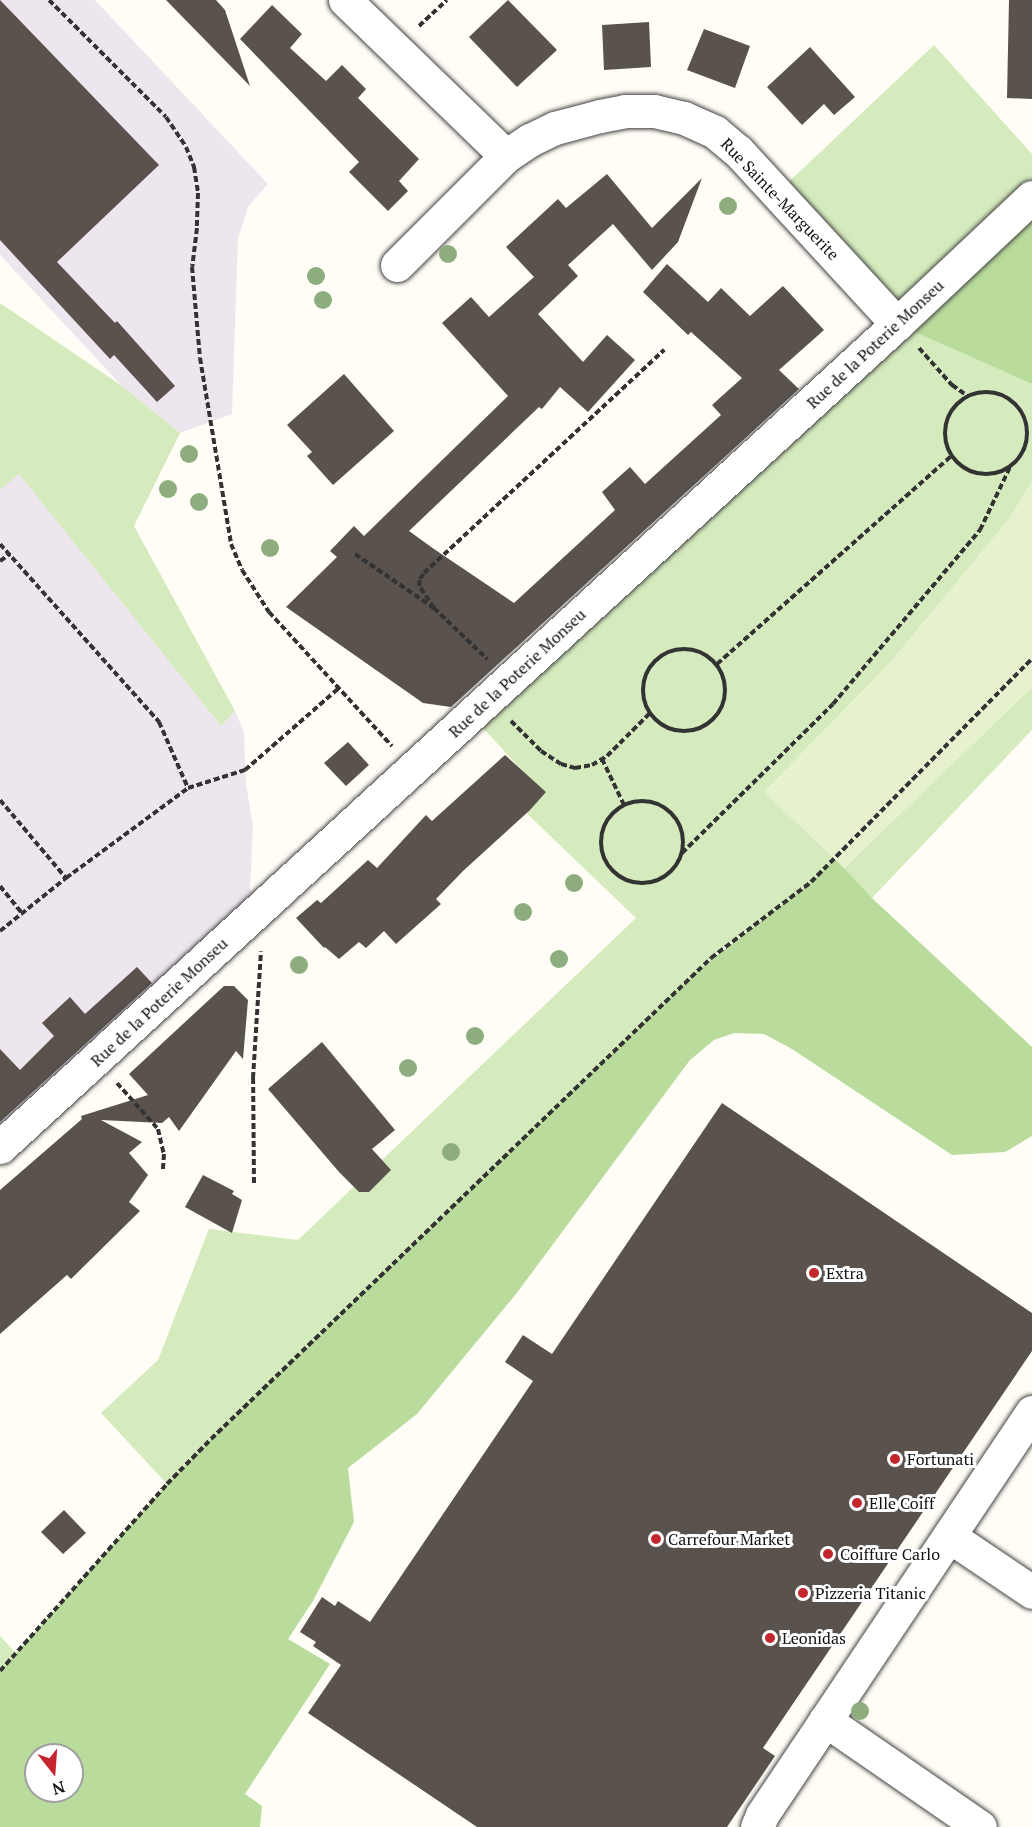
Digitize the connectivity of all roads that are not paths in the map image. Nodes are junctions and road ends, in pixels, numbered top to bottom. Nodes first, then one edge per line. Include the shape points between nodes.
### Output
1 (345, 0) edge
2 (506, 156) junction
3 (1032, 197) edge
4 (397, 265) dead end
5 (897, 324) junction
6 (0, 1147) edge
7 (1032, 1412) edge
8 (949, 1536) junction
9 (1032, 1592) edge
10 (825, 1720) junction
11 (757, 1827) edge
12 (980, 1827) edge

1 - 2 street
2 - 4 street, Rue Sainte-Marguerite
2 - 5 street, Rue Sainte-Marguerite via 555,128 600,116 654,111 684,118 715,132 738,151
3 - 5 street, Rue de la Poterie Monseu
5 - 6 street, Rue de la Poterie Monseu
7 - 8 street
8 - 9 street
8 - 10 street
10 - 11 street
10 - 12 street

